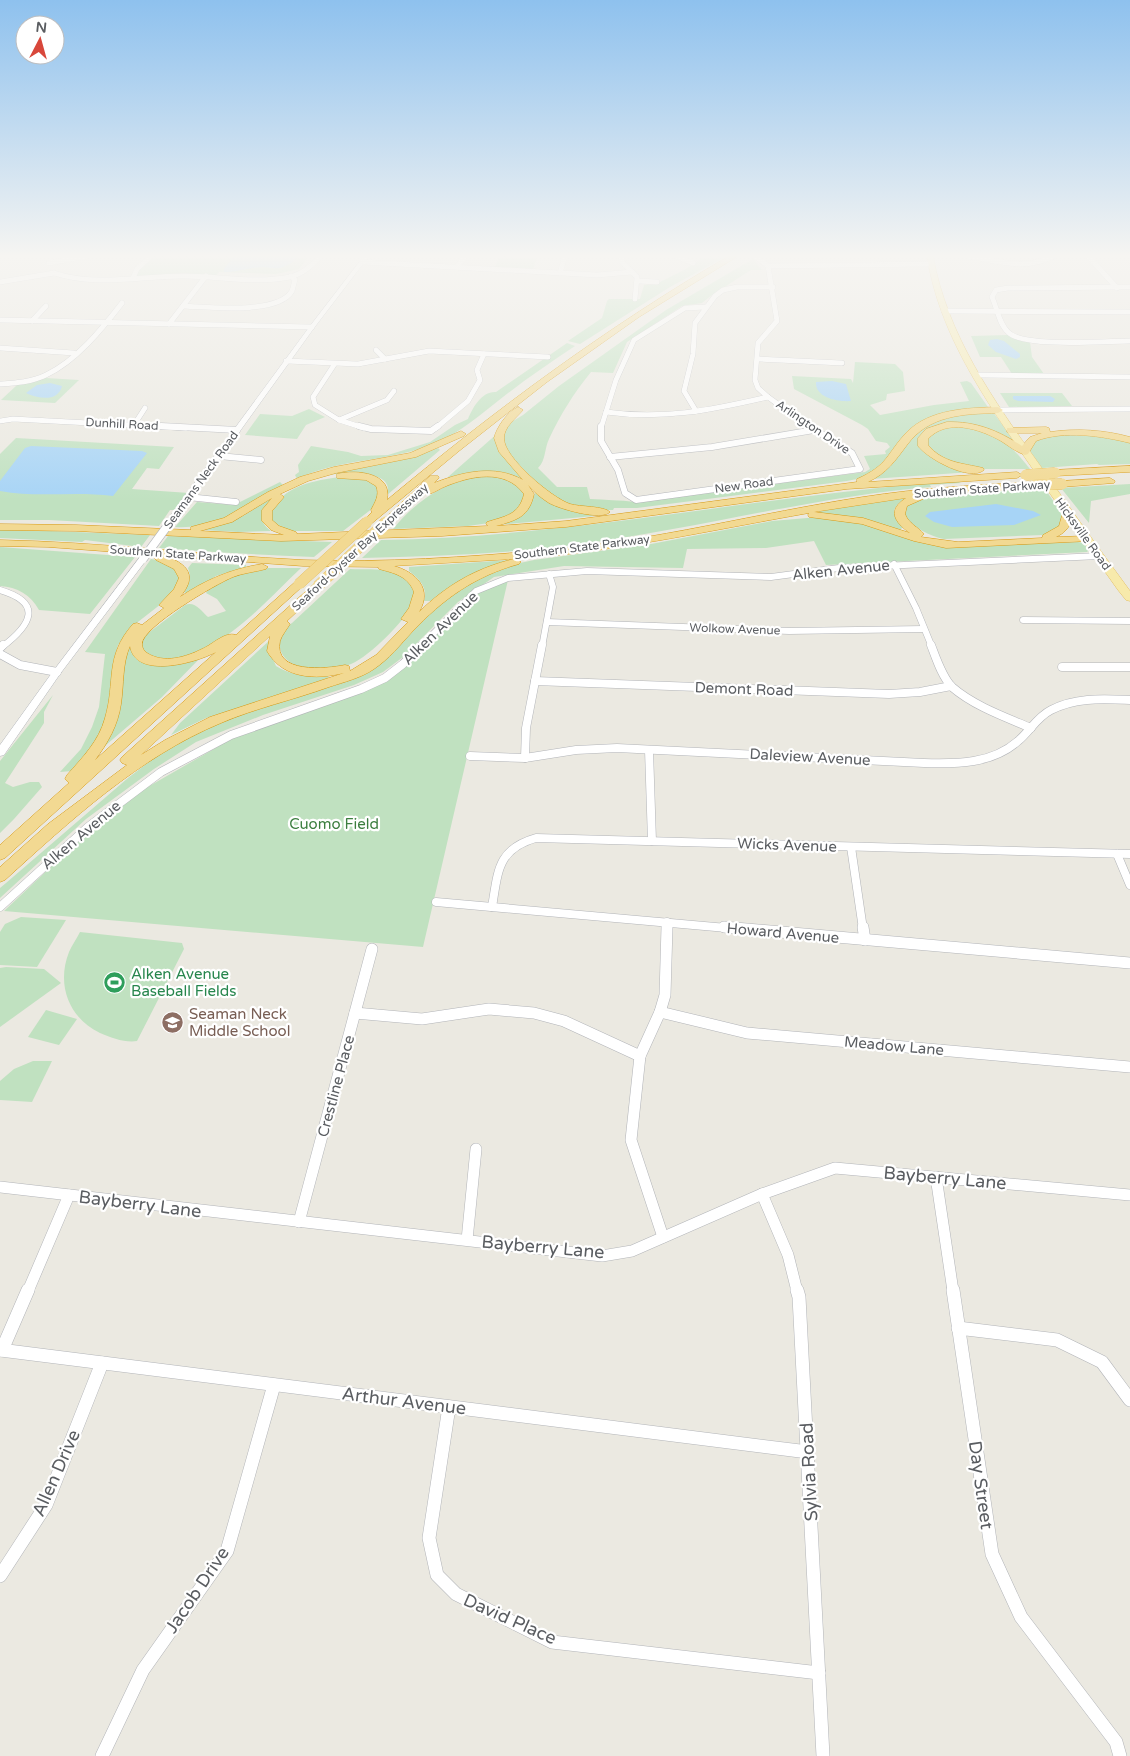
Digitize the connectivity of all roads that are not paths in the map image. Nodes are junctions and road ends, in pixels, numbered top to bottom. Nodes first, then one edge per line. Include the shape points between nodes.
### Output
1 (91, 338) edge
2 (304, 338) edge
3 (602, 338) edge
4 (617, 338) edge
5 (637, 338) edge
6 (694, 338) edge
7 (762, 338) edge
8 (955, 338) edge
9 (1019, 338) edge
10 (1130, 341) edge
11 (0, 348) edge
12 (376, 350) dead end
13 (74, 353) junction
14 (484, 354) junction
15 (548, 358) dead end
16 (385, 359) junction
17 (758, 359) junction
18 (286, 362) junction
19 (842, 363) dead end
20 (334, 365) junction
21 (976, 375) junction
22 (1130, 377) edge
23 (0, 384) edge
24 (394, 391) dead end
25 (768, 397) junction
26 (145, 408) dead end
27 (1130, 409) edge
28 (518, 410) junction
29 (998, 410) junction
30 (696, 411) junction
31 (499, 412) junction
32 (606, 412) junction
33 (339, 420) junction
34 (0, 421) edge
35 (134, 425) junction
36 (237, 430) junction
37 (814, 430) junction
38 (1010, 430) junction
39 (1130, 435) edge
40 (1130, 440) edge
41 (1025, 452) junction
42 (219, 456) junction
43 (610, 457) junction
44 (261, 460) dead end
45 (860, 469) joint
46 (1130, 469) edge
47 (1026, 475) junction
48 (1130, 479) edge
49 (847, 486) junction
50 (945, 490) junction
51 (188, 497) junction
52 (236, 502) dead end
53 (398, 511) junction
54 (1068, 512) junction
55 (644, 514) junction
56 (787, 514) junction
57 (367, 522) junction
58 (0, 527) edge
59 (124, 530) junction
60 (442, 533) junction
61 (1047, 537) junction
62 (1085, 537) junction
63 (303, 538) junction
64 (0, 543) edge
65 (132, 551) junction
66 (551, 553) junction
67 (1099, 556) junction
68 (304, 563) junction
69 (364, 564) junction
70 (894, 564) junction
71 (549, 574) junction
72 (300, 584) junction
73 (318, 586) junction
74 (1126, 586) edge
75 (0, 590) edge
76 (1130, 598) edge
77 (1023, 620) dead end
78 (1130, 621) edge
79 (547, 622) junction
80 (924, 628) junction
81 (0, 648) edge
82 (0, 654) edge
83 (1062, 667) dead end
84 (1130, 667) edge
85 (57, 672) junction
86 (536, 681) junction
87 (951, 686) junction
88 (1130, 700) edge
89 (1031, 728) junction
90 (649, 750) junction
91 (0, 752) edge
92 (470, 756) dead end
93 (525, 758) junction
94 (30, 827) junction
95 (46, 834) junction
96 (652, 841) junction
97 (851, 846) junction
98 (0, 854) edge
99 (1117, 854) junction
100 (1130, 854) edge
101 (0, 876) edge
102 (1130, 885) edge
103 (436, 902) dead end
104 (0, 907) edge
105 (492, 907) junction
106 (667, 922) junction
107 (865, 940) junction
108 (372, 949) dead end
109 (1130, 963) edge
110 (660, 1012) junction
111 (355, 1013) junction
112 (640, 1056) junction
113 (1130, 1067) edge
114 (476, 1149) dead end
115 (936, 1177) junction
116 (0, 1187) edge
117 (762, 1194) junction
118 (69, 1195) junction
119 (1130, 1195) edge
120 (300, 1222) junction
121 (663, 1238) junction
122 (467, 1240) junction
123 (958, 1328) junction
124 (1, 1350) edge
125 (102, 1363) junction
126 (274, 1385) junction
127 (1130, 1400) edge
128 (449, 1407) junction
129 (808, 1452) junction
130 (0, 1576) edge
131 (820, 1673) junction
132 (102, 1756) edge
133 (823, 1756) edge
134 (1120, 1756) edge

1 - 13 street
2 - 18 main road, Seamans Neck Road
3 - 31 highway, Seaford-Oyster Bay Expressway
4 - 28 highway, Seaford-Oyster Bay Expressway
5 - 32 street via 629,348
6 - 30 street via 685,386 686,396
7 - 17 street, Arlington Drive via 758,343
8 - 21 main road, Hicksville Road
9 - 10 street via 1025,341
11 - 13 street
12 - 16 street
13 - 23 street via 45,375
14 - 15 street
14 - 16 street via 429,351
14 - 33 street via 478,370 480,380 470,399 431,431 371,429
16 - 20 street
17 - 19 street
17 - 25 street, Arlington Drive via 755,380
18 - 20 street
18 - 36 main road, Seamans Neck Road
20 - 33 street via 312,400
21 - 22 street
21 - 29 main road, Hicksville Road
24 - 33 street via 387,400
25 - 30 street
25 - 37 street, Arlington Drive
26 - 35 street
27 - 29 street
28 - 53 highway, Seaford-Oyster Bay Expressway
28 - 55 highway via 501,432 500,444 544,496 580,509
29 - 38 main road, Hicksville Road
29 - 49 highway via 957,413 927,422 910,435 887,468
30 - 32 street via 654,416
31 - 57 highway, Seaford-Oyster Bay Expressway
31 - 59 highway via 456,437 413,455 304,479 272,494 242,514 214,525 195,529
32 - 43 street via 599,434
34 - 35 street, Dunhill Road
35 - 36 street, Dunhill Road
36 - 42 main road, Seamans Neck Road
37 - 43 street via 684,450
37 - 45 street, Arlington Drive via 852,454
38 - 39 highway via 1110,431
38 - 41 main road, Hicksville Road
40 - 41 highway via 1114,435 1061,433 1040,436 1029,442
41 - 47 highway via 997,435 970,426 939,427 925,434 922,441 928,452 949,464
41 - 54 main road, Hicksville Road
42 - 44 street
42 - 51 main road, Seamans Neck Road
43 - 45 street, New Road via 618,470 624,495 636,500
46 - 47 highway, Southern State Parkway, bridge
47 - 49 highway, Southern State Parkway
48 - 50 highway, Southern State Parkway, bridge
49 - 55 highway, Southern State Parkway
50 - 56 highway, Southern State Parkway
50 - 61 highway via 904,503 899,512 904,524 923,536 949,542
51 - 52 street
51 - 85 main road, Seamans Neck Road, bridge
53 - 60 highway via 437,486 468,475 503,475 519,482 527,490 528,504 512,518
53 - 73 highway, Seaford-Oyster Bay Expressway, bridge
54 - 61 highway via 1065,526 1059,533
54 - 62 main road, Hicksville Road
55 - 60 highway, Southern State Parkway
56 - 62 highway via 836,516 938,544
56 - 66 highway, Southern State Parkway
57 - 63 highway via 382,500 384,490 381,484 353,475 313,481 286,492 274,501 265,518 281,531
57 - 72 highway, Seaford-Oyster Bay Expressway, bridge
58 - 59 highway, Southern State Parkway
59 - 63 highway, Southern State Parkway
60 - 63 highway, Southern State Parkway
61 - 62 highway
62 - 67 main road, Hicksville Road
64 - 65 highway, Southern State Parkway
65 - 68 highway, Southern State Parkway
65 - 94 highway via 174,562 184,571 184,583 172,600 130,633 118,657 112,719 105,734 82,767
66 - 69 highway, Southern State Parkway
66 - 95 highway via 489,570 455,586 433,603 375,662 357,673 224,716 171,742 128,770
67 - 70 street, Alken Avenue
67 - 74 main road, Hicksville Road
68 - 69 highway, Southern State Parkway
68 - 72 highway via 249,568 219,578 140,632 135,642 137,651 156,662 178,662 195,656 227,640
69 - 73 highway via 386,567 411,577 419,587 418,604 361,663 332,672 299,672 277,659 274,640 278,631
70 - 71 street, Alken Avenue via 770,577 587,571
70 - 80 street
71 - 79 street via 553,587
71 - 104 street, Alken Avenue via 508,578 476,591 403,664 371,685 231,735 161,772 88,827
72 - 94 highway, Seaford-Oyster Bay Expressway
73 - 95 highway, Seaford-Oyster Bay Expressway
74 - 76 main road, Hicksville Road
75 - 81 street via 20,597 29,613 25,627
77 - 78 street
79 - 80 street, Wolkow Avenue via 789,631
79 - 86 street
80 - 87 street
82 - 85 street via 24,666
83 - 84 street
85 - 91 main road, Seamans Neck Road
86 - 87 street, Demont Road via 889,694
86 - 93 street via 526,728
87 - 89 street via 997,713
88 - 89 street, Daleview Avenue via 1086,699 1068,703 1044,714
89 - 90 street, Daleview Avenue via 1004,752 955,763
90 - 93 street, Daleview Avenue via 589,749
90 - 96 street
92 - 93 street, Daleview Avenue
94 - 98 highway, Seaford-Oyster Bay Expressway
95 - 101 highway, Seaford-Oyster Bay Expressway
96 - 97 street, Wicks Avenue
96 - 105 street, Wicks Avenue via 522,840 502,858
97 - 99 street, Wicks Avenue
97 - 107 street
99 - 100 street, Wicks Avenue
99 - 102 street
103 - 105 street, Howard Avenue
105 - 106 street, Howard Avenue
106 - 107 street, Howard Avenue
106 - 110 street via 665,995
107 - 109 street, Howard Avenue
108 - 111 street, Crestline Place
110 - 112 street
110 - 113 street, Meadow Lane via 747,1033
111 - 112 street via 422,1019 489,1010 534,1013 564,1021
111 - 120 street, Crestline Place
112 - 121 street via 631,1140
114 - 122 street
115 - 117 street, Bayberry Lane via 835,1168
115 - 119 street, Bayberry Lane
115 - 123 street, Day Street
116 - 118 street, Bayberry Lane
117 - 121 street, Bayberry Lane
117 - 129 street, Sylvia Road via 788,1255 798,1297
118 - 120 street, Bayberry Lane
118 - 124 street
120 - 122 street, Bayberry Lane
121 - 122 street, Bayberry Lane via 632,1252 602,1256
123 - 127 street via 1057,1340 1102,1362
123 - 134 street, Day Street via 992,1554 1021,1617 1116,1742
124 - 125 street, Arthur Avenue
125 - 126 street, Arthur Avenue
125 - 130 street, Allen Drive via 46,1505
126 - 128 street, Arthur Avenue
126 - 132 street, Jacob Drive via 227,1550 143,1670
128 - 129 street, Arthur Avenue
128 - 131 street, David Place via 429,1538 437,1575 456,1594 552,1642
129 - 131 street, Sylvia Road
131 - 133 street, Sylvia Road

